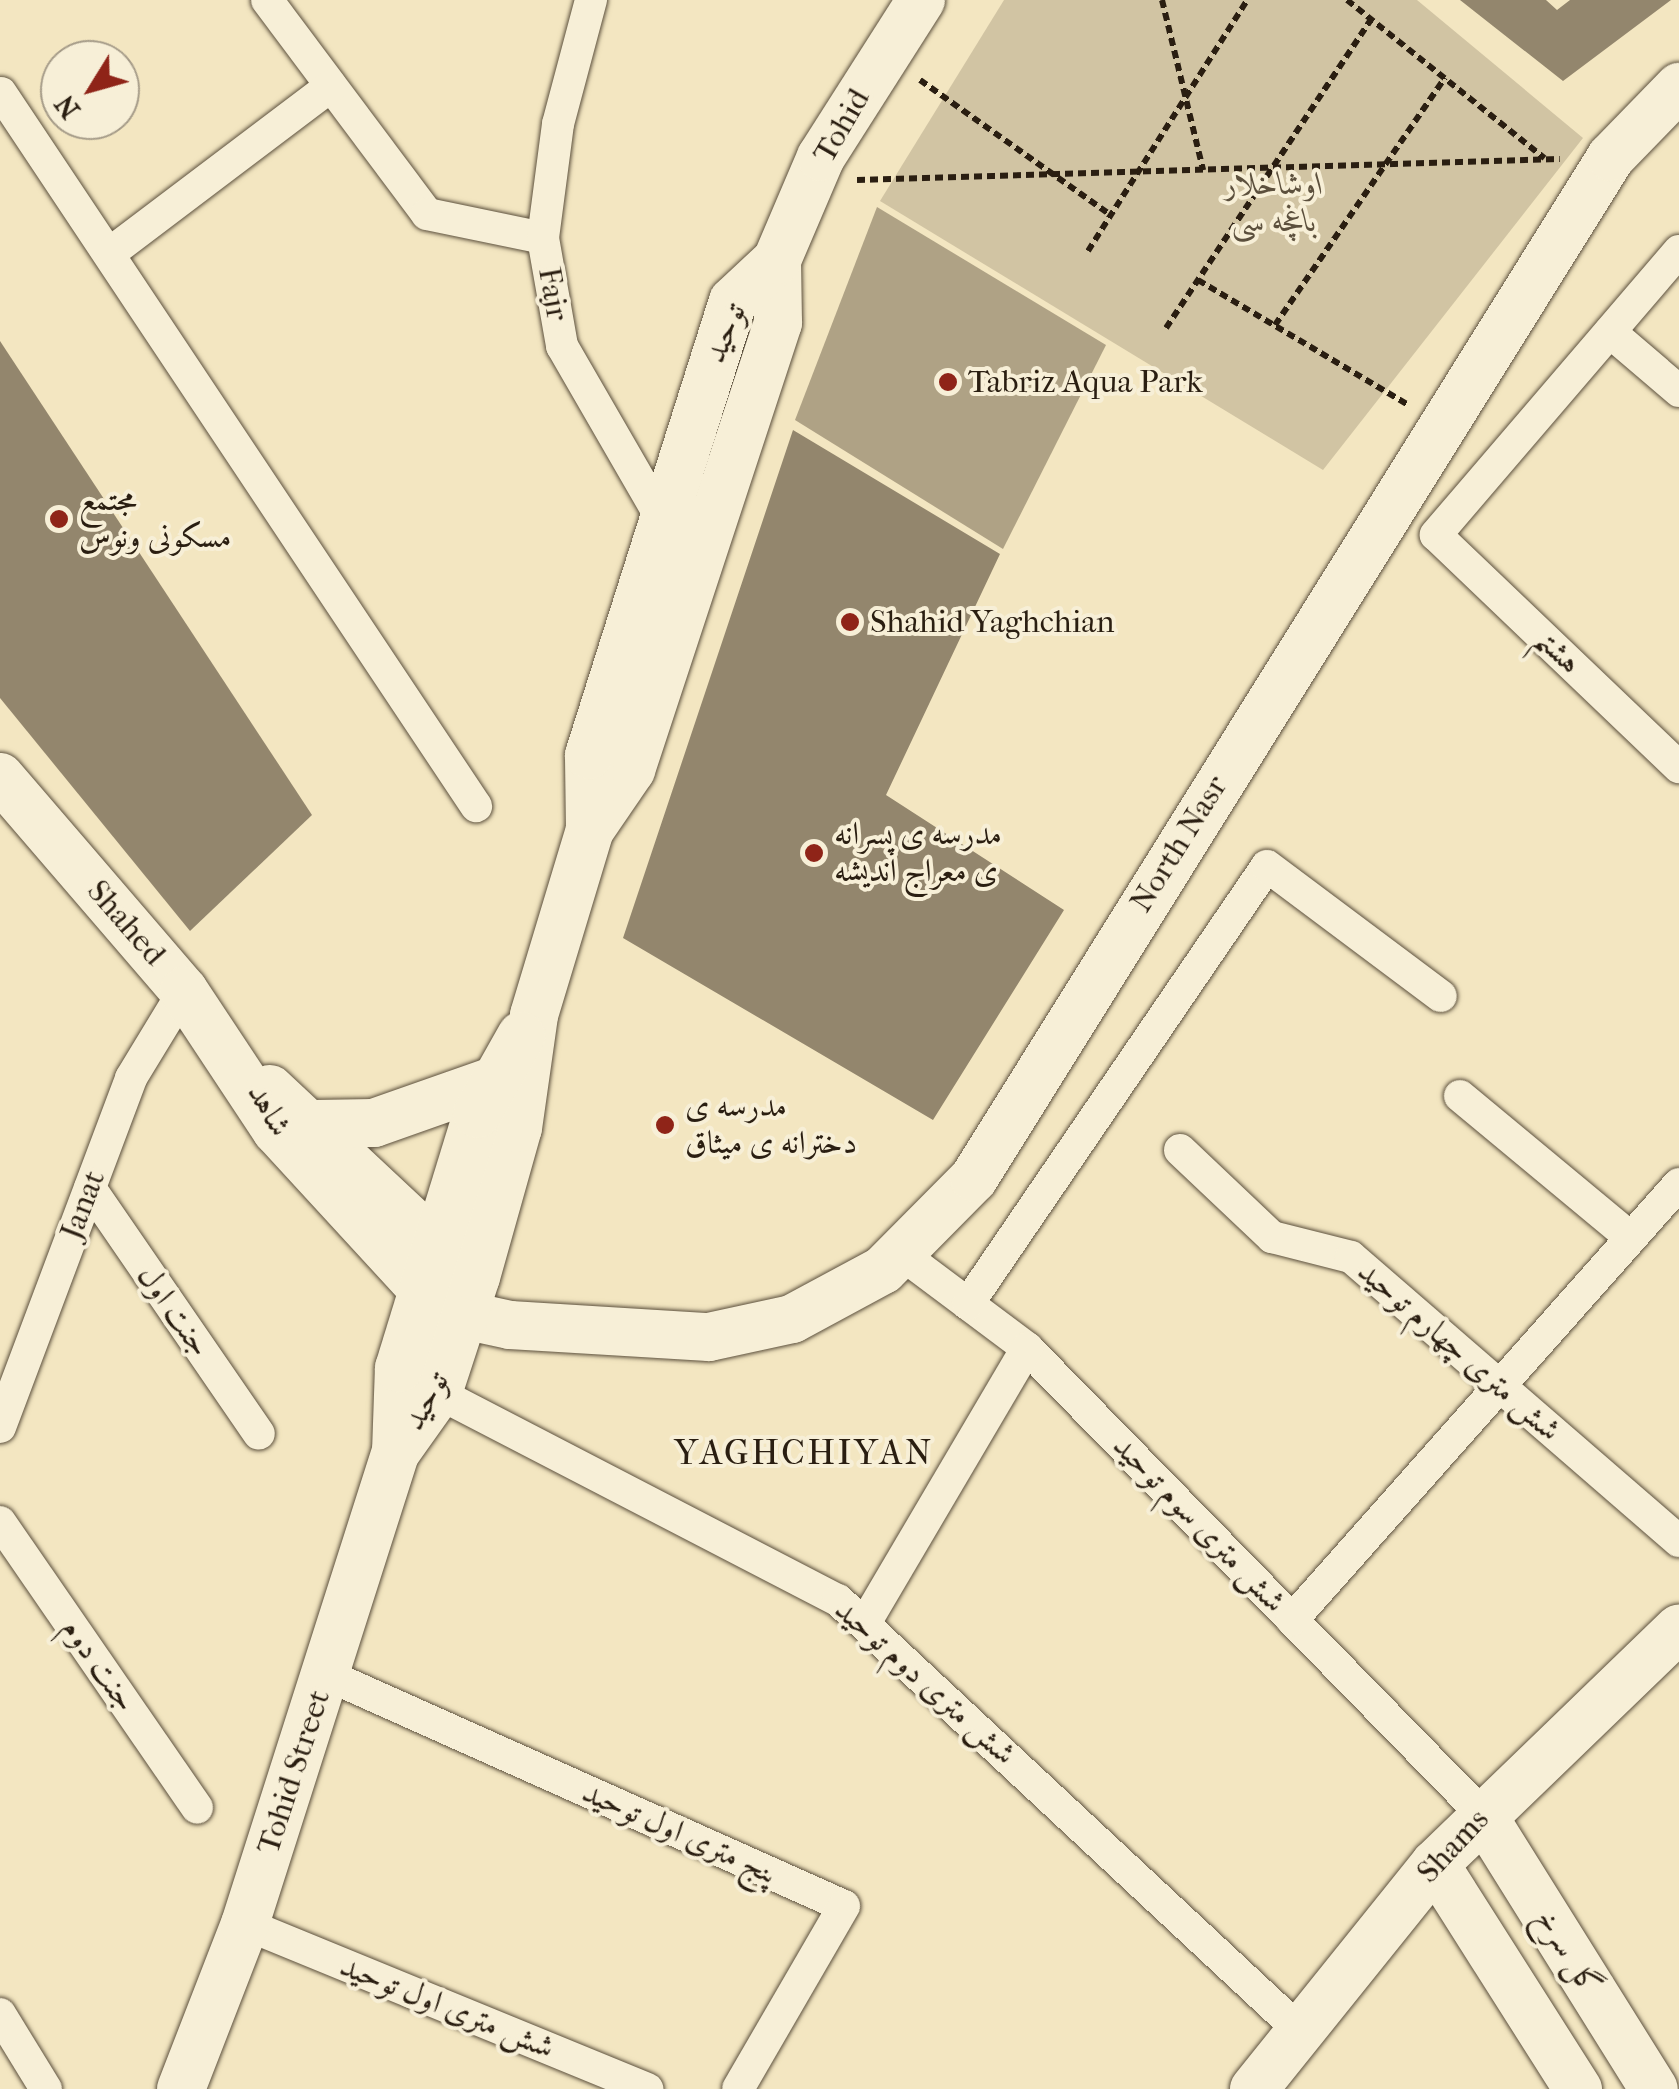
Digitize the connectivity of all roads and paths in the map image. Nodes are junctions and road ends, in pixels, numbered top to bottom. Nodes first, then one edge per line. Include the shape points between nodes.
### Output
1 (267, 0) edge
2 (590, 0) edge
3 (921, 0) edge
4 (1162, 0) edge
5 (1247, 0) edge
6 (1347, 0) edge
7 (1371, 19) junction
8 (885, 54) junction
9 (1445, 78) junction
10 (331, 86) junction
11 (1679, 87) edge
12 (2, 92) edge
13 (1186, 97) junction
14 (1611, 157) junction
15 (1546, 159) junction
16 (1385, 164) junction
17 (1272, 168) junction
18 (1203, 170) junction
19 (1141, 172) junction
20 (1048, 174) junction
21 (811, 182) junction
22 (1112, 215) junction
23 (544, 238) junction
24 (114, 250) junction
25 (1679, 250) edge
26 (1088, 251) dead end
27 (777, 260) junction
28 (1198, 280) junction
29 (1275, 326) junction
30 (1166, 328) dead end
31 (1610, 332) junction
32 (1679, 391) edge
33 (1440, 424) junction
34 (660, 516) junction
35 (709, 529) junction
36 (1679, 766) edge
37 (0, 777) edge
38 (476, 806) dead end
39 (590, 830) junction
40 (184, 991) junction
41 (1440, 996) dead end
42 (534, 1015) junction
43 (246, 1074) junction
44 (496, 1080) junction
45 (1460, 1096) dead end
46 (314, 1124) junction
47 (1180, 1150) dead end
48 (1679, 1184) edge
49 (90, 1188) junction
50 (1632, 1238) junction
51 (900, 1252) junction
52 (430, 1271) junction
53 (470, 1296) junction
54 (968, 1304) junction
55 (1027, 1348) junction
56 (1500, 1386) junction
57 (438, 1394) junction
58 (0, 1426) edge
59 (259, 1434) dead end
60 (396, 1452) junction
61 (0, 1522) edge
62 (1679, 1541) edge
63 (1292, 1620) junction
64 (865, 1623) junction
65 (1679, 1628) edge
66 (325, 1674) junction
67 (197, 1808) dead end
68 (1482, 1814) junction
69 (1435, 1864) junction
70 (245, 1924) junction
71 (0, 2014) edge
72 (1298, 2029) junction
73 (46, 2089) edge
74 (181, 2089) edge
75 (648, 2089) edge
76 (738, 2089) edge
77 (1254, 2089) edge
78 (1578, 2089) edge
79 (1654, 2089) edge

1 - 10 street
2 - 23 street, Fajr via 558,124
3 - 8 main road, Tohid
4 - 13 path
5 - 13 path
6 - 7 path
7 - 9 path
7 - 17 path
8 - 20 path
8 - 21 main road, Tohid
9 - 15 path
9 - 16 path
10 - 23 street via 427,214
10 - 24 street
11 - 14 main road, North Nasr
12 - 24 street
13 - 18 path
13 - 19 path
14 - 15 path
14 - 33 main road, North Nasr
15 - 16 path
16 - 17 path
16 - 29 path
17 - 18 path
17 - 28 path
18 - 19 path
19 - 20 path
19 - 22 path
20 - 21 path
20 - 22 path
21 - 27 main road, Tohid
22 - 26 path
23 - 34 street, Fajr via 562,346
24 - 38 street
25 - 31 street
27 - 34 main road, توحید via 733,300
27 - 35 main road, توحید via 778,323
28 - 29 path
28 - 30 path
29 - 33 path
31 - 32 street
31 - 36 street, هشتم via 1436,535
33 - 51 main road, North Nasr via 974,1178
34 - 35 street
34 - 39 main road, توحید via 590,755
35 - 39 main road, توحید via 632,770
37 - 40 main road, Shahed
39 - 42 main road, توحید
40 - 43 main road, Shahed
40 - 49 street, Janat via 131,1078
41 - 54 street via 1267,866
42 - 44 main road, توحید
42 - 53 main road, توحید via 518,1128
43 - 46 main road, شاهد
43 - 52 main road, شاهد via 276,1130
44 - 46 main road via 390,1119
44 - 52 main road, توحید via 477,1114
45 - 50 street
46 - 52 main road, شاهد
47 - 56 street, شش متری چهارم توحید via 1272,1236 1351,1257
48 - 50 street
49 - 58 street, Janat
49 - 59 street, جنت اول
50 - 56 street
51 - 53 main road, North Nasr via 792,1319 709,1337 510,1325
51 - 54 street, شش متری سوم توحید
52 - 53 main road
52 - 60 main road, توحید via 399,1368
53 - 57 main road, توحید
54 - 55 street, شش متری سوم توحید
55 - 63 street, شش متری سوم توحید
55 - 64 street
56 - 62 street, شش متری چهارم توحید
56 - 63 street
57 - 60 main road, توحید
57 - 64 street, شش متری دوم توحید via 838,1600
60 - 66 main road, Tohid Street
61 - 67 street, جنت دوم
63 - 68 street, شش متری سوم توحید
64 - 72 street, شش متری دوم توحید
65 - 68 main road, Shams
66 - 70 main road, Tohid Street
66 - 76 street, پنج متری اول توحید via 844,1906
68 - 69 main road, Shams
68 - 79 main road, گل سرخ
69 - 72 main road, Shams
69 - 78 main road, گل سرخ
70 - 74 main road, Tohid Street
70 - 75 street, شش متری اول توحید
71 - 73 street
72 - 77 main road, Shams

